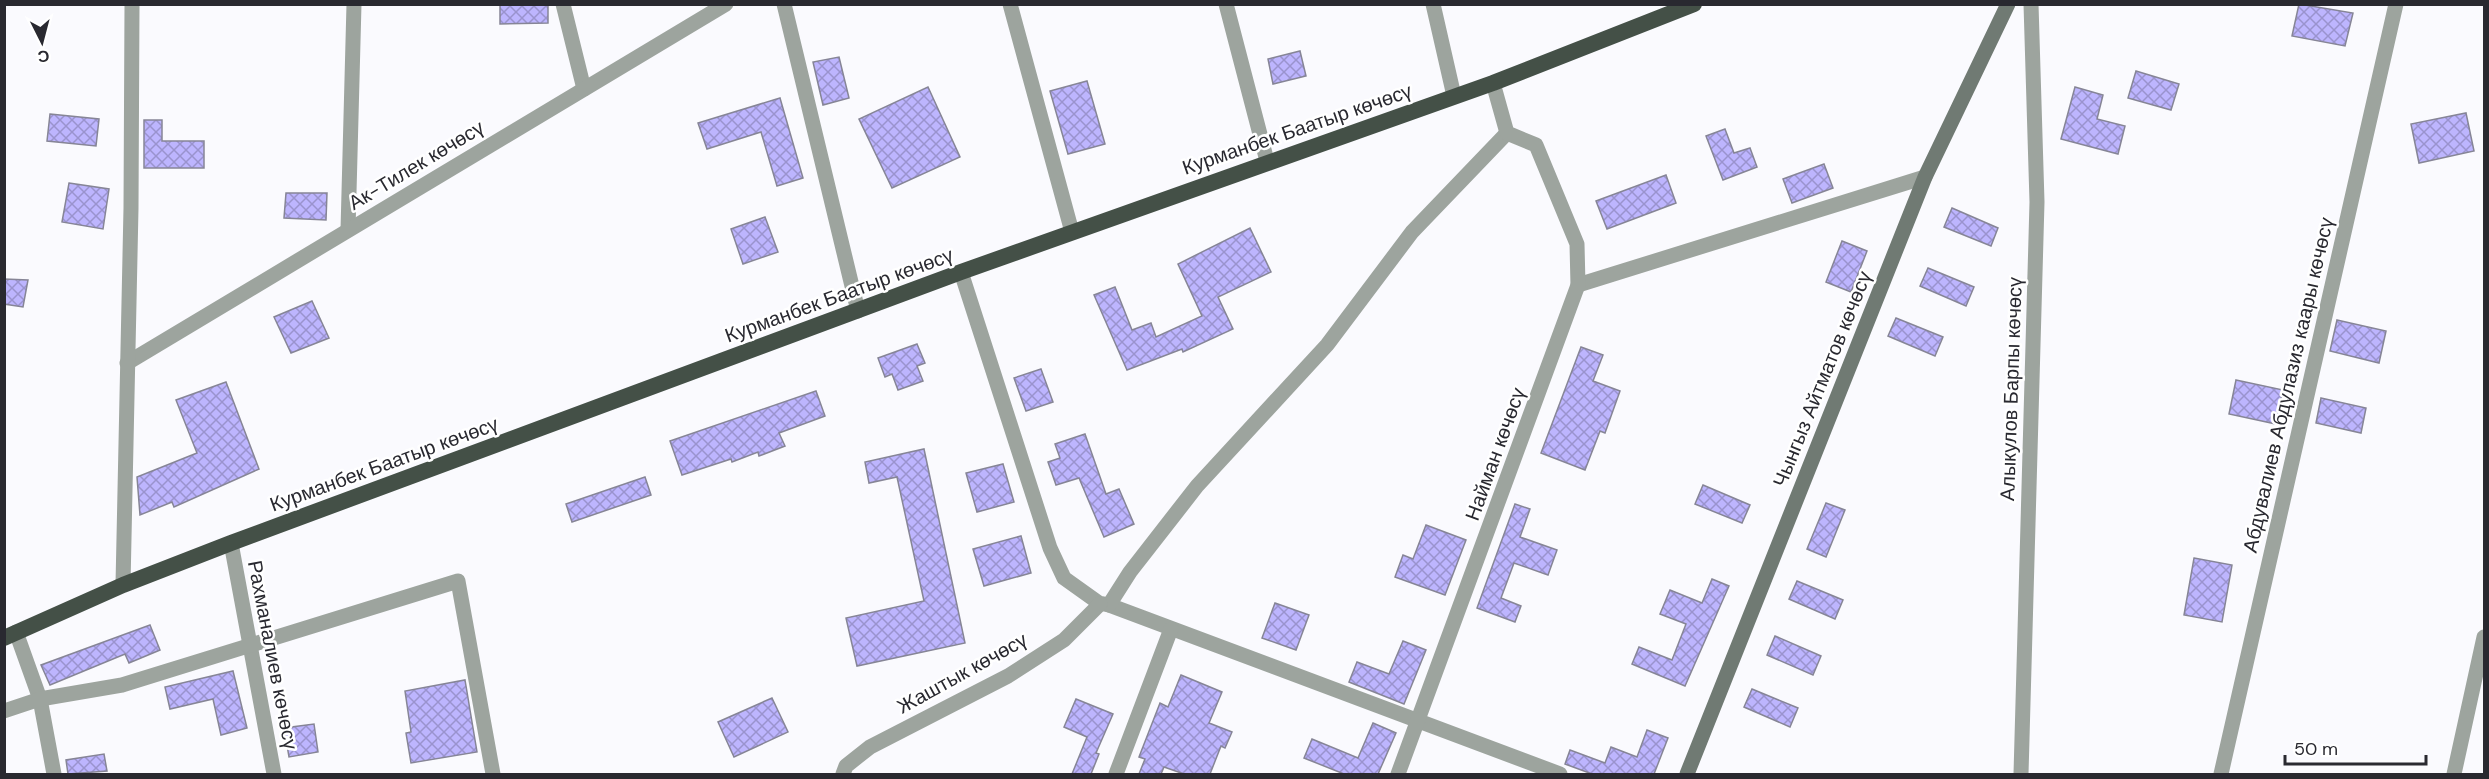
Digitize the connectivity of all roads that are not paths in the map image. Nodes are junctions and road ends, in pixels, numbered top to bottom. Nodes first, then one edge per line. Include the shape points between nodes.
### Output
1 (132, 4) edge
2 (354, 4) edge
3 (563, 4) edge
4 (726, 4) edge
5 (784, 4) edge
6 (1010, 4) edge
7 (1226, 4) edge
8 (1433, 4) edge
9 (1694, 4) edge
10 (2008, 4) edge
11 (2031, 4) edge
12 (2396, 4) edge
13 (1672, 9) edge
14 (1493, 83) junction
15 (584, 89) junction
16 (1454, 96) junction
17 (1507, 133) junction
18 (1267, 161) junction
19 (1925, 177) junction
20 (348, 231) junction
21 (1072, 232) junction
22 (961, 272) junction
23 (1578, 285) junction
24 (858, 311) junction
25 (127, 363) junction
26 (231, 543) junction
27 (123, 585) junction
28 (1105, 605) junction
29 (1171, 629) junction
30 (10, 635) edge
31 (2484, 637) edge
32 (250, 647) junction
33 (40, 699) junction
34 (4, 711) edge
35 (1418, 720) junction
36 (54, 774) edge
37 (274, 774) edge
38 (493, 774) edge
39 (843, 774) edge
40 (1116, 774) edge
41 (1398, 774) edge
42 (1560, 774) edge
43 (1687, 774) edge
44 (2021, 774) edge
45 (2222, 774) edge
46 (2454, 774) edge

1 - 25 street
2 - 20 street
3 - 15 street
4 - 15 street, Ак-Тилек көчөсү
5 - 24 street
6 - 21 street
7 - 18 street
8 - 16 street
9 - 13 highway, Курманбек Баатыр көчөсү
10 - 19 main road, Чынгыз Айтматов көчөсү
11 - 44 street, Алыкулов Барпы көчөсү via 2037,202
12 - 45 street, Абдувалиев Абдулазиз каары көчөсү
13 - 14 highway, Курманбек Баатыр көчөсү
14 - 16 highway, Курманбек Баатыр көчөсү
14 - 17 street
15 - 20 street, Ак-Тилек көчөсү
16 - 18 highway, Курманбек Баатыр көчөсү
17 - 23 street, Найман көчөсү via 1536,146 1577,244
17 - 28 street, Жаштык көчөсү via 1412,232 1327,345 1197,486
18 - 21 highway, Курманбек Баатыр көчөсү
19 - 23 street
19 - 43 main road, Чынгыз Айтматов көчөсү
20 - 25 street, Ак-Тилек көчөсү
21 - 22 highway, Курманбек Баатыр көчөсү
22 - 24 highway, Курманбек Баатыр көчөсү
22 - 28 street via 1050,548 1064,578
23 - 35 street, Найман көчөсү
24 - 26 highway, Курманбек Баатыр көчөсү
25 - 27 street
26 - 27 highway, Курманбек Баатыр көчөсү
26 - 32 street, Рахманалиев көчөсү
27 - 30 highway, Курманбек Баатыр көчөсү
28 - 29 street
28 - 39 street, Жаштык көчөсү via 1064,640 1008,676 870,747 846,766
29 - 35 street
29 - 40 street
30 - 33 street
31 - 46 street
32 - 33 street via 122,685
32 - 37 street, Рахманалиев көчөсү
32 - 38 street via 458,581
33 - 34 street
33 - 36 street
35 - 41 street, Найман көчөсү
35 - 42 street

